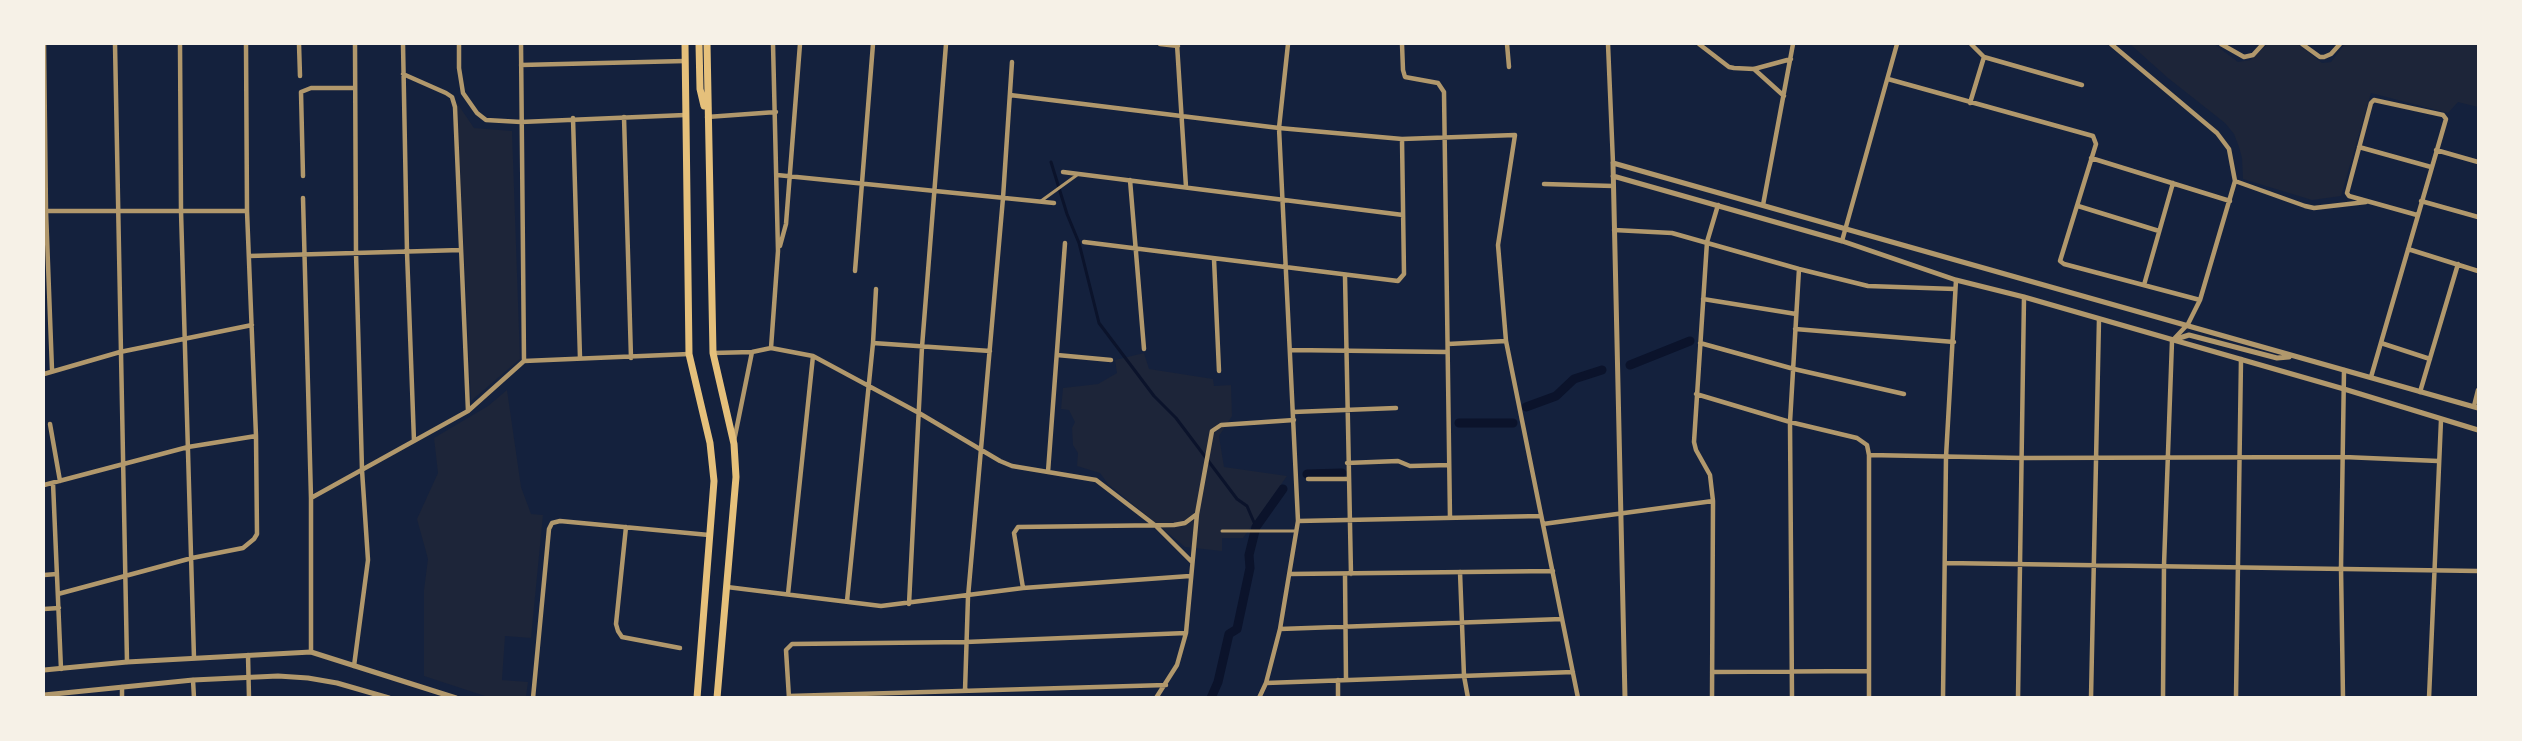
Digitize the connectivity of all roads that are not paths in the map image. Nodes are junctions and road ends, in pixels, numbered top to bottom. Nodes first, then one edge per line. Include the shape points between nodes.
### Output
1 (44, 44) edge
2 (115, 44) edge
3 (180, 44) edge
4 (246, 44) edge
5 (299, 44) edge
6 (355, 44) edge
7 (403, 44) edge
8 (459, 44) edge
9 (521, 44) edge
10 (685, 44) edge
11 (699, 44) edge
12 (707, 44) edge
13 (773, 44) edge
14 (800, 44) edge
15 (873, 44) edge
16 (946, 44) edge
17 (1160, 44) edge
18 (1288, 44) edge
19 (1402, 44) edge
20 (1507, 44) edge
21 (1608, 44) edge
22 (1699, 44) edge
23 (1793, 44) edge
24 (1897, 44) edge
25 (1971, 44) edge
26 (2111, 44) edge
27 (2221, 44) edge
28 (2263, 44) edge
29 (2302, 44) edge
30 (2340, 44) edge
31 (1178, 45) edge
32 (1984, 57) junction
33 (1791, 59) junction
34 (685, 61) junction
35 (1012, 62) dead end
36 (521, 65) junction
37 (1509, 68) dead end
38 (1754, 69) junction
39 (403, 74) junction
40 (300, 76) dead end
41 (1888, 79) junction
42 (2082, 85) dead end
43 (354, 88) junction
44 (1010, 95) junction
45 (1784, 96) junction
46 (1970, 103) junction
47 (776, 112) junction
48 (685, 115) junction
49 (1182, 116) junction
50 (624, 117) junction
51 (707, 117) junction
52 (573, 118) junction
53 (521, 122) junction
54 (1279, 128) junction
55 (1402, 139) junction
56 (1445, 139) junction
57 (2359, 147) junction
58 (2436, 150) junction
59 (2091, 158) junction
60 (2478, 162) edge
61 (1613, 163) junction
62 (2431, 167) junction
63 (1063, 172) dead end
64 (777, 175) junction
65 (1076, 175) junction
66 (303, 176) dead end
67 (1613, 176) junction
68 (790, 177) junction
69 (1130, 180) junction
70 (2235, 181) junction
71 (2173, 183) junction
72 (862, 184) junction
73 (1544, 184) dead end
74 (1613, 186) junction
75 (1186, 187) junction
76 (934, 191) junction
77 (303, 198) dead end
78 (1004, 198) junction
79 (1042, 200) junction
80 (1284, 200) junction
81 (2230, 201) junction
82 (2370, 201) junction
83 (2421, 201) junction
84 (1054, 203) dead end
85 (1718, 205) junction
86 (1763, 205) junction
87 (2078, 206) junction
88 (45, 211) edge
89 (118, 211) junction
90 (181, 211) junction
91 (247, 211) junction
92 (1403, 215) junction
93 (2417, 215) junction
94 (2478, 217) edge
95 (1846, 229) junction
96 (1614, 230) junction
97 (2159, 231) junction
98 (1842, 241) junction
99 (1084, 242) dead end
100 (1707, 242) junction
101 (1065, 243) dead end
102 (1136, 249) junction
103 (2408, 249) junction
104 (461, 250) junction
105 (778, 251) junction
106 (407, 252) junction
107 (356, 253) junction
108 (304, 255) junction
109 (249, 256) junction
110 (1214, 259) junction
111 (2458, 264) junction
112 (1287, 269) junction
113 (1798, 269) junction
114 (855, 271) dead end
115 (2478, 271) edge
116 (1345, 276) junction
117 (1956, 280) junction
118 (2144, 285) junction
119 (1955, 289) junction
120 (876, 290) dead end
121 (2024, 297) junction
122 (1703, 299) junction
123 (2200, 300) junction
124 (1796, 314) junction
125 (2099, 318) junction
126 (2188, 324) junction
127 (252, 325) junction
128 (1796, 328) junction
129 (186, 337) junction
130 (1506, 341) junction
131 (2172, 341) junction
132 (1954, 342) junction
133 (873, 343) junction
134 (1700, 343) junction
135 (2381, 343) junction
136 (1448, 344) junction
137 (922, 347) junction
138 (771, 348) junction
139 (1144, 349) dead end
140 (1291, 350) junction
141 (990, 351) junction
142 (1347, 351) junction
143 (120, 352) junction
144 (752, 352) junction
145 (1447, 352) junction
146 (713, 353) junction
147 (689, 354) junction
148 (1057, 355) junction
149 (813, 356) junction
150 (2293, 357) junction
151 (580, 358) junction
152 (631, 358) junction
153 (2241, 359) junction
154 (2430, 359) junction
155 (1111, 360) dead end
156 (524, 361) junction
157 (1794, 369) junction
158 (52, 370) junction
159 (2344, 370) junction
160 (1219, 371) dead end
161 (44, 374) edge
162 (2371, 377) junction
163 (868, 386) junction
164 (2344, 389) junction
165 (2478, 390) edge
166 (2420, 392) junction
167 (1696, 394) junction
168 (1904, 394) dead end
169 (2476, 407) edge
170 (1396, 408) dead end
171 (1348, 410) junction
172 (468, 411) junction
173 (1293, 412) junction
174 (919, 413) junction
175 (1294, 420) junction
176 (2441, 420) junction
177 (1790, 422) junction
178 (50, 424) dead end
179 (2478, 430) edge
180 (256, 436) junction
181 (414, 441) junction
182 (734, 444) junction
183 (188, 447) junction
184 (982, 449) junction
185 (1869, 455) junction
186 (1946, 457) junction
187 (2344, 457) junction
188 (2022, 458) junction
189 (2097, 458) junction
190 (2167, 458) junction
191 (2239, 458) junction
192 (2438, 461) junction
193 (124, 463) junction
194 (1347, 463) junction
195 (1449, 465) junction
196 (362, 470) junction
197 (1048, 472) junction
198 (1348, 478) junction
199 (1308, 479) dead end
200 (60, 481) junction
201 (53, 483) junction
202 (44, 485) edge
203 (311, 498) junction
204 (1713, 501) junction
205 (1197, 514) junction
206 (1621, 514) junction
207 (1541, 516) junction
208 (1450, 518) junction
209 (1298, 521) junction
210 (1349, 521) junction
211 (1543, 524) junction
212 (1156, 526) junction
213 (626, 527) junction
214 (1222, 531) dead end
215 (1296, 531) junction
216 (710, 535) junction
217 (192, 558) junction
218 (1192, 562) junction
219 (1945, 562) junction
220 (2020, 563) junction
221 (2094, 563) junction
222 (2164, 565) junction
223 (2238, 567) junction
224 (2341, 568) junction
225 (2434, 570) junction
226 (1552, 571) junction
227 (1460, 572) junction
228 (2478, 572) edge
229 (57, 574) junction
230 (1290, 574) junction
231 (1345, 574) junction
232 (1351, 574) junction
233 (44, 575) edge
234 (125, 575) junction
235 (1191, 576) junction
236 (727, 587) junction
237 (1023, 588) junction
238 (58, 594) junction
239 (788, 594) junction
240 (968, 597) junction
241 (847, 601) junction
242 (909, 604) junction
243 (59, 608) junction
244 (44, 609) edge
245 (1562, 619) junction
246 (1462, 624) junction
247 (1346, 628) junction
248 (1280, 629) junction
249 (1186, 633) junction
250 (966, 642) junction
251 (680, 648) dead end
252 (311, 652) junction
253 (248, 655) junction
254 (194, 658) junction
255 (127, 662) junction
256 (354, 666) junction
257 (61, 669) junction
258 (44, 670) edge
259 (1573, 672) junction
260 (1712, 672) junction
261 (1869, 672) junction
262 (1793, 673) junction
263 (1464, 676) junction
264 (248, 677) junction
265 (194, 680) junction
266 (1338, 680) junction
267 (1346, 680) junction
268 (1266, 682) junction
269 (1166, 685) junction
270 (122, 687) junction
271 (364, 690) junction
272 (955, 691) junction
273 (965, 691) junction
274 (44, 695) edge
275 (904, 695) edge
276 (51, 696) edge
277 (789, 697) edge
278 (122, 698) edge
279 (194, 698) edge
280 (249, 698) edge
281 (364, 698) edge
282 (389, 698) edge
283 (456, 698) edge
284 (533, 698) edge
285 (697, 698) edge
286 (717, 698) edge
287 (955, 698) edge
288 (1156, 698) edge
289 (1259, 698) edge
290 (1338, 698) edge
291 (1468, 698) edge
292 (1578, 698) edge
293 (1625, 698) edge
294 (1712, 698) edge
295 (1792, 698) edge
296 (1869, 698) edge
297 (1943, 698) edge
298 (2018, 698) edge
299 (2091, 698) edge
300 (2163, 698) edge
301 (2236, 698) edge
302 (2343, 698) edge
303 (2429, 698) edge

1 - 88 street
2 - 89 street
3 - 90 street
4 - 91 street
5 - 40 street
6 - 43 street
7 - 39 street
8 - 53 street via 461,87 471,106 486,120
9 - 36 street
10 - 34 main road
11 - 51 main road via 700,89
12 - 51 main road
13 - 47 street
14 - 68 street
15 - 72 street
16 - 76 street
17 - 31 street
18 - 54 street
19 - 56 street via 1405,77 1438,83 1443,89
20 - 37 street
21 - 61 street
22 - 38 street via 1729,67
23 - 33 street
24 - 41 street
25 - 32 street
26 - 70 street via 2217,133 2229,148
27 - 28 street via 2244,57
29 - 30 street via 2320,57 2331,54
31 - 49 street
32 - 42 street
32 - 46 street
33 - 38 street
33 - 45 street
34 - 36 street
34 - 48 main road
35 - 44 street
36 - 53 street
38 - 45 street
39 - 104 street via 446,93 455,106
39 - 106 street
41 - 46 street
41 - 95 street
43 - 66 street via 303,90
43 - 107 street
44 - 49 street
44 - 78 street
45 - 86 street
46 - 59 street via 2095,138
47 - 51 street
47 - 64 street
48 - 50 street
48 - 147 main road
49 - 54 street
49 - 75 street
50 - 52 street
50 - 152 street
51 - 146 main road
52 - 53 street
52 - 151 street
53 - 156 street
54 - 55 street
54 - 80 street
55 - 56 street
55 - 92 street
56 - 130 street via 1515,135 1498,246
56 - 136 street
57 - 58 street via 2374,100 2446,117
57 - 62 street
57 - 82 street via 2347,194
58 - 60 street
58 - 62 street
59 - 71 street
59 - 87 street
61 - 67 street
61 - 86 street
62 - 83 street
63 - 65 street
64 - 68 street
64 - 105 street
65 - 69 street
65 - 79 street
67 - 74 street
67 - 85 street
68 - 72 street
68 - 105 street via 786,224
69 - 75 street
69 - 102 street
70 - 81 street
70 - 82 street via 2314,208
71 - 81 street
71 - 97 street
72 - 76 street
72 - 114 street
73 - 74 street
74 - 96 street
75 - 80 street
76 - 78 street
76 - 137 street
77 - 108 street
78 - 79 street
78 - 141 street
79 - 84 street
80 - 92 street
80 - 112 street
81 - 123 street
82 - 93 street
83 - 93 street
83 - 94 street
85 - 98 street
85 - 100 street
86 - 95 street
87 - 97 street
87 - 118 street via 2062,263
88 - 89 street
88 - 158 street
89 - 90 street
89 - 143 street
90 - 91 street
90 - 129 street
91 - 109 street
92 - 116 street via 1401,279
93 - 103 street
95 - 98 street
95 - 126 street
96 - 100 street via 1672,234
96 - 206 street
97 - 118 street
98 - 117 street
99 - 102 street
100 - 113 street
100 - 122 street
101 - 148 street
102 - 110 street
102 - 139 street
103 - 111 street
103 - 135 street
104 - 106 street
104 - 172 street
105 - 138 street
106 - 107 street
106 - 181 street
107 - 108 street
107 - 196 street
108 - 109 street
108 - 203 street
109 - 127 street
110 - 112 street
110 - 160 street
111 - 115 street
111 - 154 street
112 - 116 street
112 - 140 street
113 - 119 street via 1875,287
113 - 124 street
116 - 142 street
117 - 119 street
117 - 121 street
118 - 123 street
119 - 132 street
120 - 133 street
121 - 125 street
121 - 188 street
122 - 124 street
122 - 134 street
123 - 126 street
124 - 128 street
125 - 131 street
125 - 189 street
126 - 131 street
126 - 150 street
127 - 129 street
127 - 180 street
128 - 132 street
128 - 157 street
129 - 143 street
129 - 183 street
130 - 136 street
130 - 207 street
131 - 150 street via 2189,335 2277,358
131 - 153 street
131 - 190 street
132 - 186 street
133 - 137 street
133 - 163 street
134 - 157 street
134 - 167 street
135 - 154 street
135 - 162 street
136 - 145 street
137 - 141 street
137 - 174 street
138 - 144 street
138 - 149 street
140 - 142 street
140 - 173 street
141 - 184 street
142 - 145 street
142 - 171 street
143 - 158 street
143 - 193 street
144 - 146 street
144 - 182 street
145 - 195 street
146 - 182 main road
147 - 152 street
147 - 216 main road via 710,442 714,481
148 - 155 street
148 - 197 street
149 - 163 street
149 - 239 street
150 - 159 street
151 - 152 street
151 - 156 street
153 - 164 street
153 - 191 street
154 - 166 street
156 - 172 street
157 - 168 street
157 - 177 street
158 - 161 street
159 - 162 street
159 - 164 street
162 - 166 street
163 - 174 street
163 - 241 street
164 - 176 street
164 - 187 street
165 - 169 street
166 - 169 street
167 - 177 street
167 - 204 street via 1694,446 1710,475
170 - 171 street
171 - 173 street
171 - 194 street
172 - 181 street
173 - 175 street
174 - 184 street
174 - 242 street
175 - 205 street via 1221,424 1212,431
175 - 209 street
176 - 179 street
176 - 192 street
177 - 185 street via 1857,438 1867,445
177 - 262 street
178 - 200 street
180 - 183 street
180 - 217 street via 257,534 249,544 236,549
181 - 196 street
182 - 236 main road via 736,477
183 - 193 street
183 - 217 street
184 - 197 street via 1012,466
184 - 240 street
185 - 186 street
185 - 261 street
186 - 188 street
186 - 219 street
187 - 191 street
187 - 192 street
187 - 224 street
188 - 189 street
188 - 220 street
189 - 190 street
189 - 221 street
190 - 191 street
190 - 222 street
191 - 223 street
192 - 225 street
193 - 200 street
193 - 234 street
194 - 195 street
194 - 198 street
195 - 208 street
196 - 203 street
196 - 256 street via 368,560
197 - 212 street via 1096,480
198 - 199 street
198 - 210 street
200 - 201 street
201 - 202 street
201 - 229 street
203 - 252 street
204 - 206 street
204 - 260 street
205 - 212 street via 1180,525
205 - 218 street
206 - 211 street
206 - 293 street
207 - 208 street
207 - 211 street
208 - 210 street
209 - 210 street
209 - 215 street
210 - 232 street
211 - 226 street
212 - 218 street
212 - 237 street via 1018,527 1014,533
213 - 216 street
213 - 251 street via 618,631 622,637
213 - 284 street via 552,523
214 - 215 street
215 - 230 street
216 - 285 main road
217 - 234 street
217 - 254 street
218 - 235 street
219 - 220 street
219 - 297 street
220 - 221 street
220 - 298 street
221 - 222 street
221 - 299 street
222 - 223 street
222 - 300 street
223 - 224 street
223 - 301 street
224 - 225 street
224 - 302 street
225 - 228 street
225 - 303 street
226 - 227 street
226 - 245 street
227 - 232 street
227 - 246 street
229 - 233 street
229 - 238 street
230 - 231 street
230 - 248 street
231 - 232 street
231 - 247 street
234 - 238 street
234 - 255 street
235 - 237 street
235 - 249 street
236 - 239 street
236 - 286 main road
237 - 240 street
238 - 243 street
239 - 241 street
240 - 242 street
240 - 250 street
241 - 242 street via 881,606
243 - 244 street
243 - 257 street
245 - 246 street
245 - 259 street
246 - 247 street
246 - 263 street
247 - 248 street
247 - 267 street
248 - 268 street
249 - 250 street
249 - 269 street via 1177,665
250 - 273 street
250 - 277 street via 789,645
252 - 253 street
252 - 256 street
253 - 254 street
253 - 264 street
254 - 255 street
255 - 257 street
256 - 283 street
257 - 258 street
259 - 263 street
259 - 292 street
260 - 262 street
260 - 294 street
261 - 262 street
261 - 296 street
262 - 295 street
263 - 267 street
263 - 291 street
264 - 265 street
264 - 271 street via 308,678
264 - 280 street
265 - 270 street
265 - 279 street
266 - 267 street
266 - 268 street
266 - 290 street
268 - 289 street
269 - 273 street
269 - 288 street
270 - 276 street
270 - 278 street
271 - 281 street
271 - 282 street
272 - 273 street
272 - 275 street
272 - 287 street
274 - 276 street
275 - 277 street

